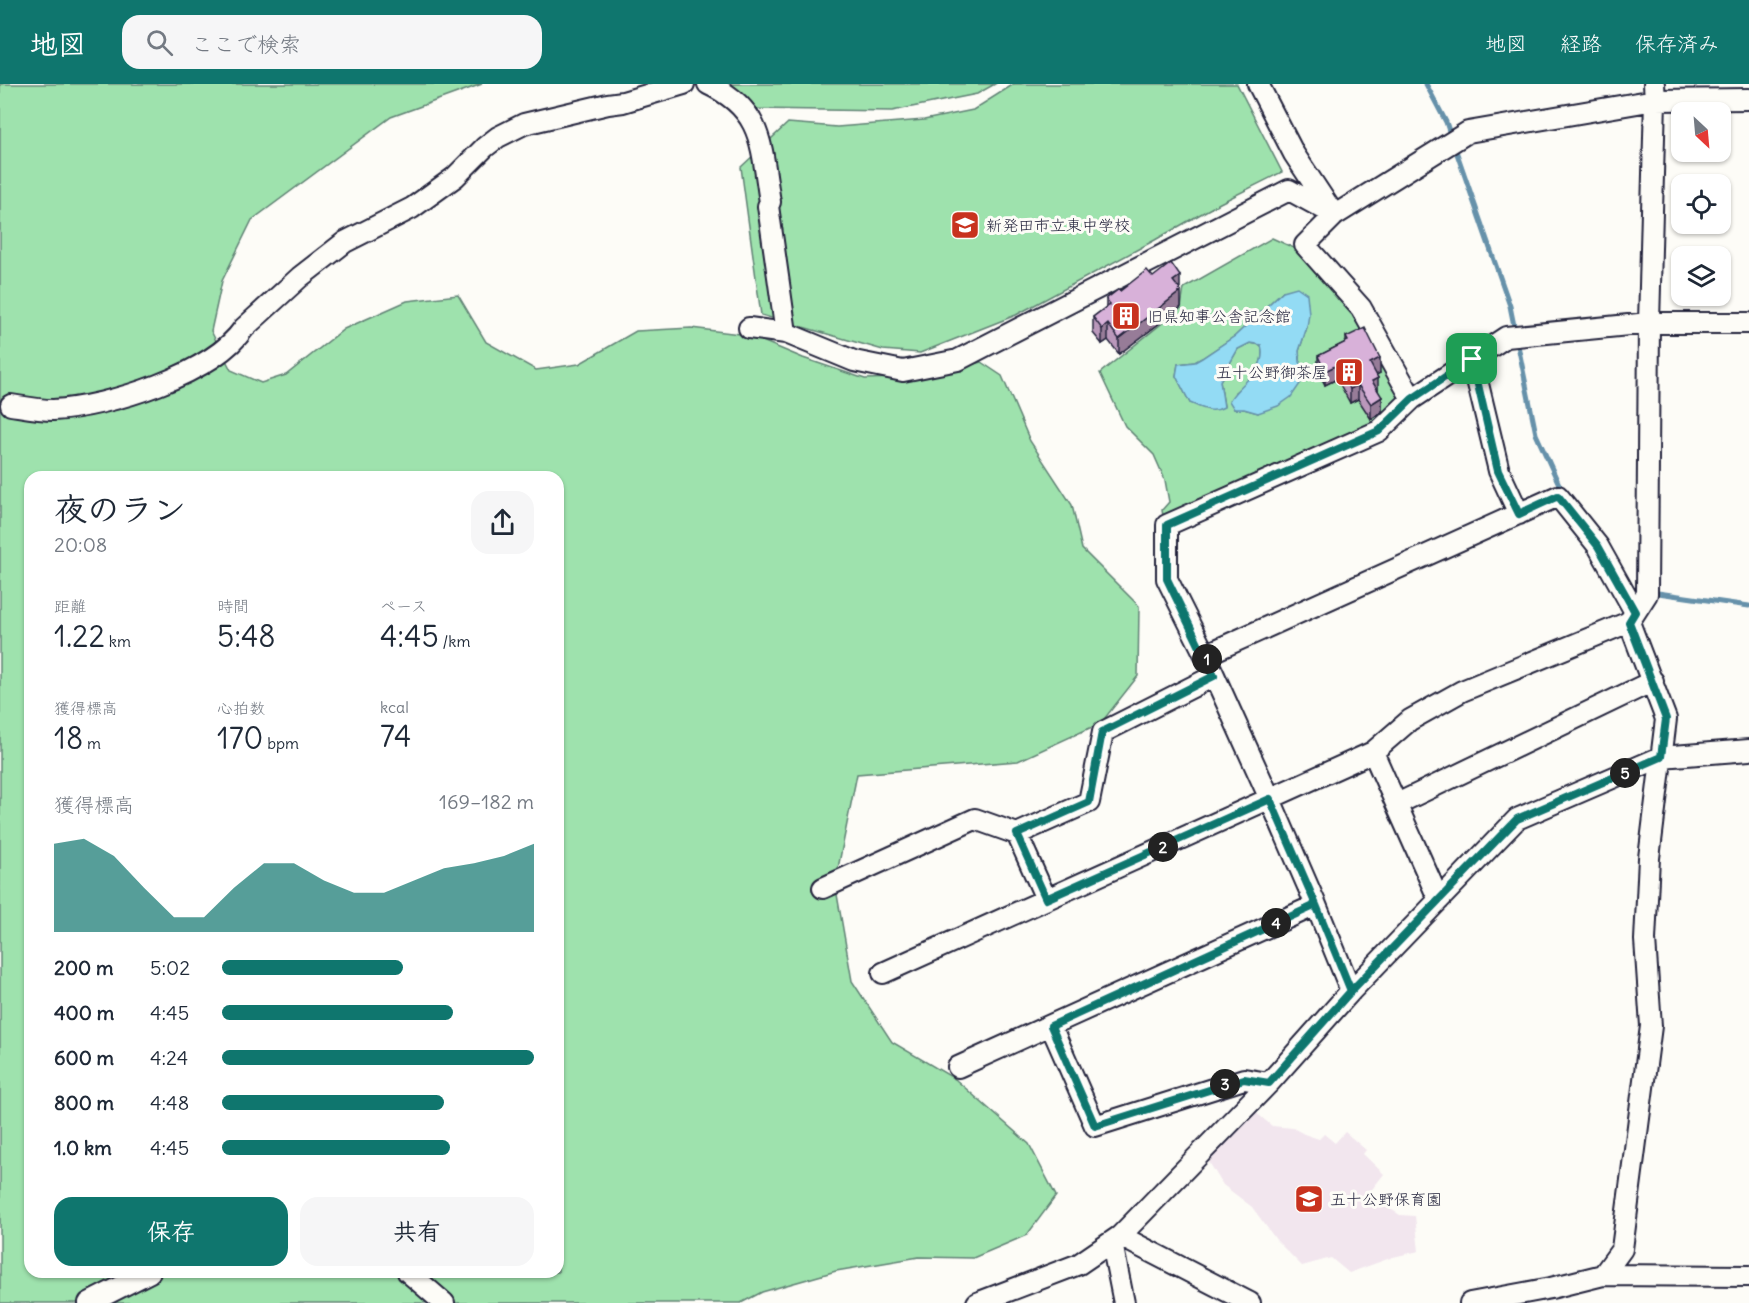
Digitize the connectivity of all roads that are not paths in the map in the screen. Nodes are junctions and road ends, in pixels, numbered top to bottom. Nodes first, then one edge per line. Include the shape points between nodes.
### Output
1 (684, 84) edge
2 (708, 84) edge
3 (1258, 84) edge
4 (1654, 92) edge
5 (1749, 99) edge
6 (1335, 215) junction
7 (1650, 323) junction
8 (1749, 323) edge
9 (749, 328) dead end
10 (786, 333) junction
11 (1472, 359) junction
12 (1412, 399) junction
13 (11, 405) dead end
14 (1519, 514) junction
15 (1632, 617) junction
16 (1205, 656) junction
17 (1214, 676) junction
18 (1653, 681) junction
19 (1749, 750) edge
20 (1373, 752) junction
21 (1661, 757) junction
22 (1270, 799) junction
23 (1397, 804) junction
24 (1017, 834) junction
25 (823, 888) dead end
26 (1046, 899) junction
27 (1439, 900) junction
28 (1316, 905) junction
29 (883, 973) dead end
30 (1351, 991) junction
31 (1051, 1026) junction
32 (958, 1067) dead end
33 (1269, 1083) junction
34 (1116, 1239) junction
35 (1603, 1275) junction
36 (1749, 1276) edge
37 (138, 1278) edge
38 (415, 1278) edge
39 (1553, 1295) edge
40 (88, 1303) edge
41 (444, 1303) edge
42 (977, 1303) edge
43 (1124, 1303) edge
44 (1250, 1303) edge
45 (1470, 1303) edge

1 - 13 street via 524,124 498,137 455,177 412,208 345,242 300,277 244,327 237,338 197,368 127,397 88,405 51,410
2 - 10 street via 742,106 758,134
3 - 6 street via 1294,154
4 - 5 street
4 - 6 street via 1468,132
4 - 7 street
6 - 10 street via 1289,190 958,360 903,371 854,361
6 - 12 street via 1305,245 1361,308
7 - 8 street
7 - 11 street via 1506,337
7 - 15 street via 1647,594
9 - 10 street
11 - 12 street
11 - 14 street via 1498,471
12 - 16 street via 1379,431 1167,525 1167,579
14 - 15 street via 1558,496 1598,546
14 - 16 street
15 - 18 street
15 - 20 street via 1462,691 1410,720
16 - 17 street
17 - 22 street
17 - 24 street via 1102,732 1089,802
18 - 21 street via 1666,719
18 - 23 street
19 - 21 street
20 - 22 street
20 - 23 street
21 - 27 street via 1517,819
21 - 35 street via 1649,858 1645,940 1651,1026 1622,1249
22 - 26 street
22 - 28 street
23 - 27 street
24 - 25 street via 975,819
24 - 26 street
26 - 29 street
27 - 30 street
28 - 30 street
28 - 31 street
30 - 33 street
31 - 32 street
31 - 33 street via 1095,1126 1244,1079
33 - 34 street
34 - 42 street via 1079,1264
34 - 43 street
34 - 44 street
35 - 36 street
35 - 39 street
37 - 40 street
38 - 41 street
39 - 45 street

